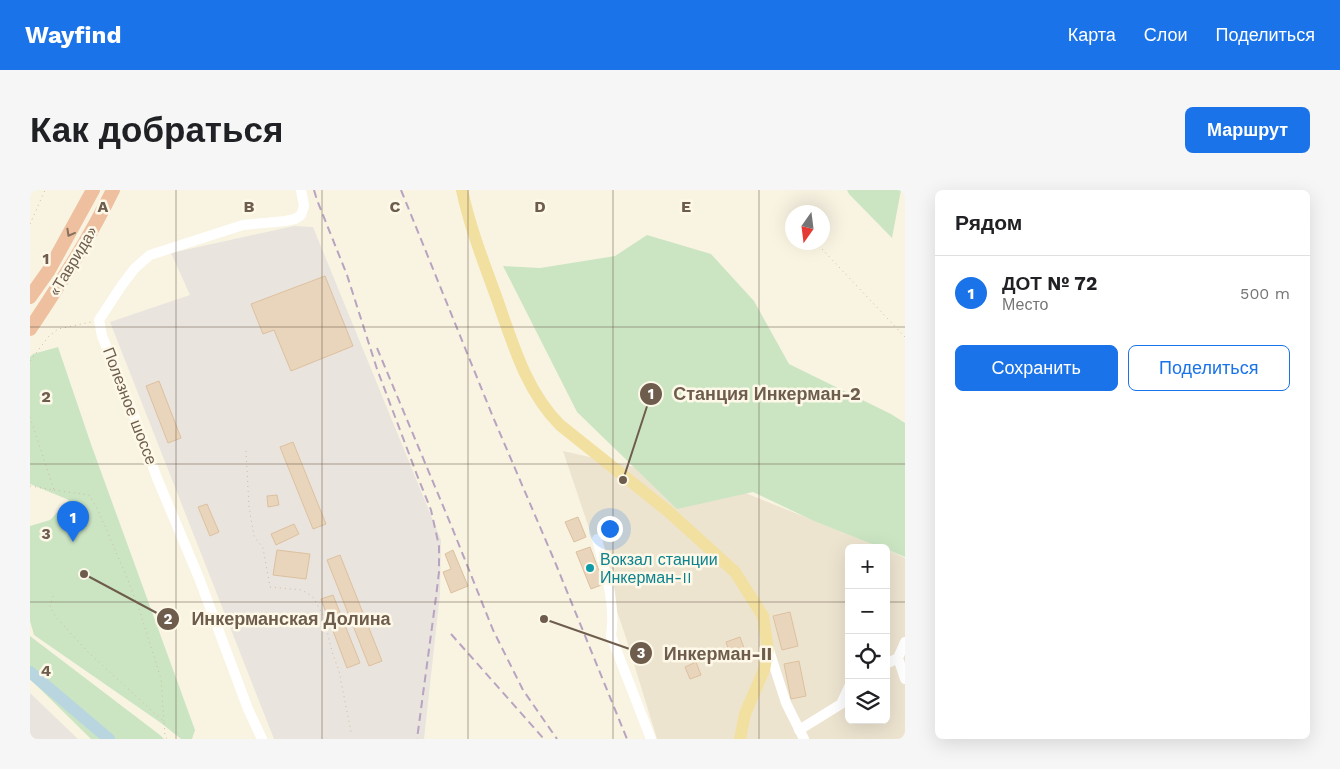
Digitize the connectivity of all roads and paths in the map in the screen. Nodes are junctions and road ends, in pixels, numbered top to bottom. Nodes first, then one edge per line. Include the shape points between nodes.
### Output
1 (45, 190) edge
2 (93, 190) edge
3 (113, 190) edge
4 (301, 190) edge
5 (462, 190) edge
6 (30, 224) edge
7 (823, 250) edge
8 (30, 297) edge
9 (99, 320) junction
10 (30, 329) edge
11 (905, 337) edge
12 (30, 361) edge
13 (30, 417) edge
14 (246, 451) dead end
15 (30, 486) edge
16 (54, 490) junction
17 (598, 540) dead end
18 (53, 596) dead end
19 (905, 642) edge
20 (768, 649) junction
21 (898, 658) junction
22 (890, 662) edge
23 (905, 679) edge
24 (845, 696) edge
25 (164, 722) junction
26 (351, 732) dead end
27 (802, 734) edge
28 (168, 739) edge
29 (262, 739) edge
30 (651, 739) edge
31 (740, 739) edge

1 - 6 path
2 -> 8 highway, «Таврида» via 49,270
3 - 10 highway, «Таврида» via 84,245
4 - 9 street via 304,206 301,215 294,219 243,225 150,255 135,268
5 - 20 main road via 478,248 522,367 542,404 560,425 669,512 735,572 763,616
7 - 11 path
9 - 12 path via 58,329
9 - 29 street, Полезное шоссе via 102,336 157,478
13 - 16 path
14 - 26 path via 254,536 264,548 270,587 302,590 313,596 317,603 339,672
15 - 16 path
16 - 25 path via 89,495 98,510 140,612 160,679
17 - 30 street via 611,597 611,636
18 - 25 path via 50,607 55,616 88,652
19 - 21 street
20 - 27 street via 786,703
20 - 31 main road via 764,670 745,714
21 - 22 street
21 - 23 street
24 - 27 street via 841,704
25 - 28 path

